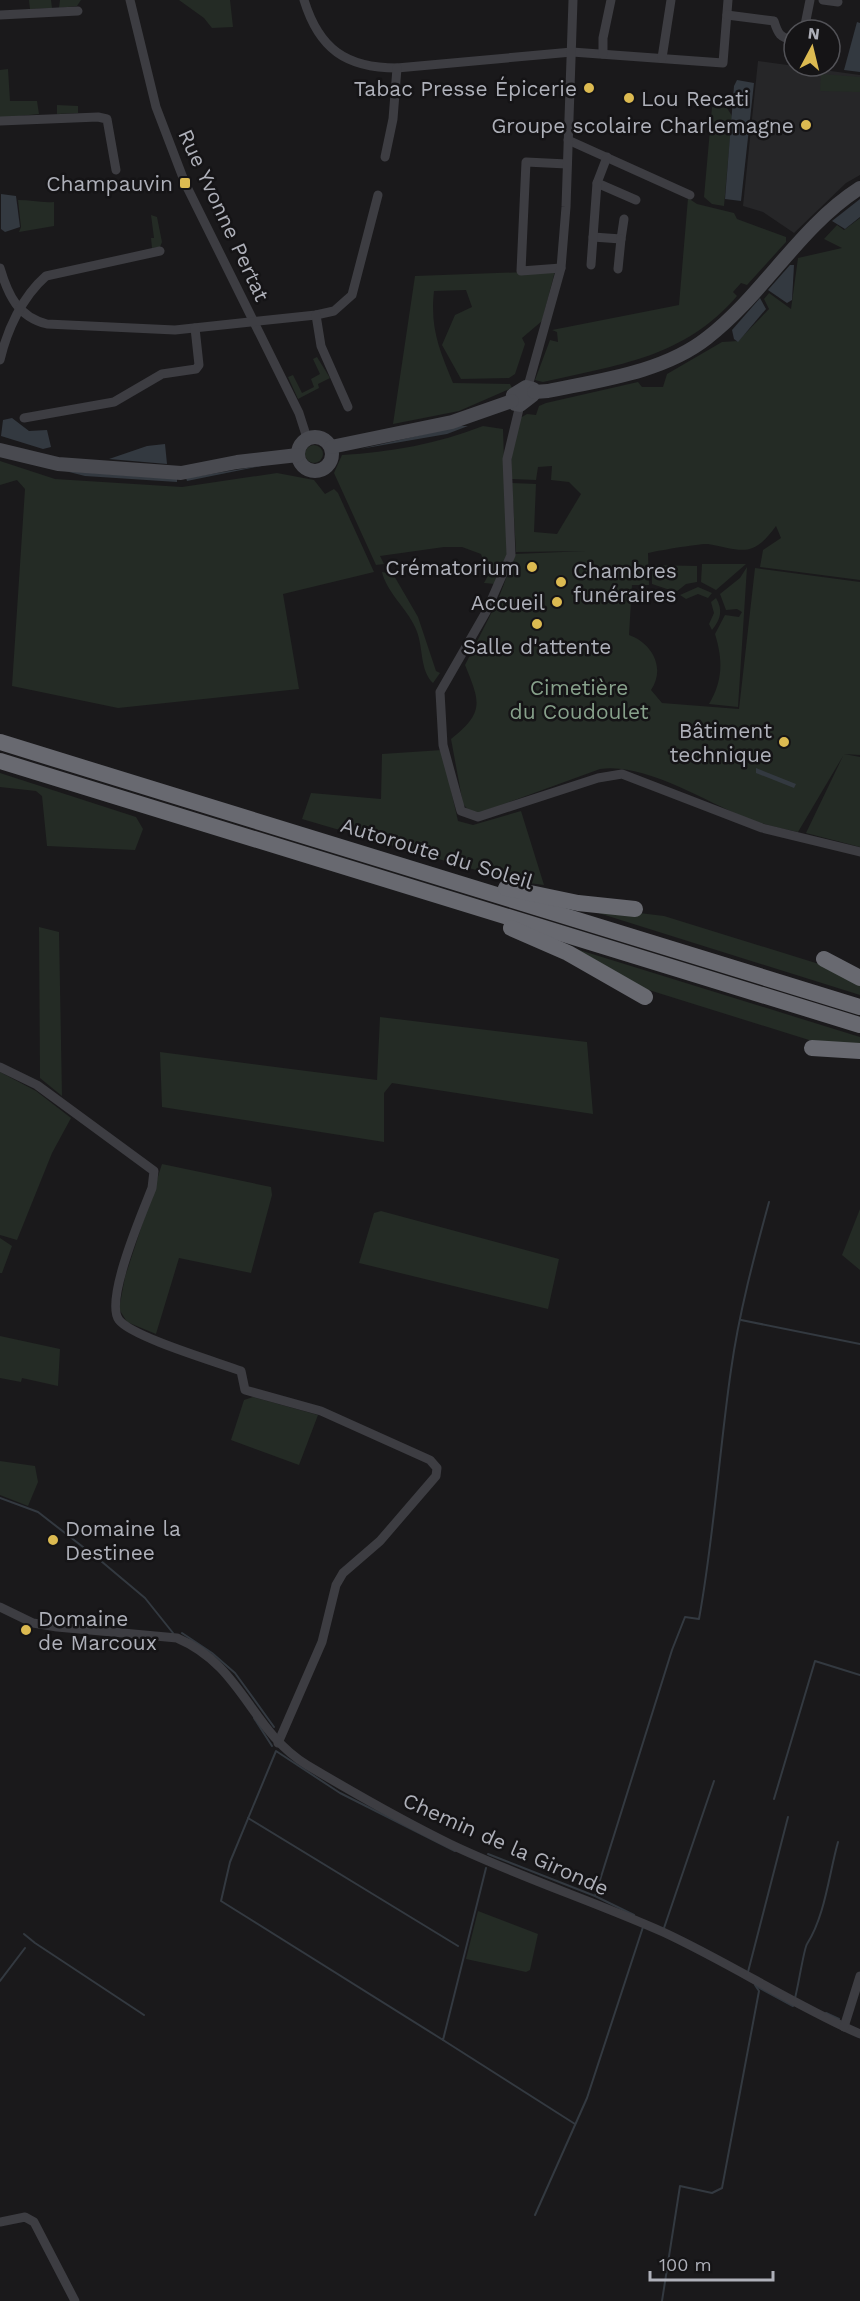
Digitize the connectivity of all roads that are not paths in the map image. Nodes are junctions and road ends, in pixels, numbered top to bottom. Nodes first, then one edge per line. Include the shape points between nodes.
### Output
1 (130, 0) edge
2 (304, 0) edge
3 (573, 0) edge
4 (611, 0) edge
5 (671, 0) edge
6 (728, 0) edge
7 (810, 0) edge
8 (823, 0) edge
9 (837, 2) dead end
10 (78, 11) dead end
11 (0, 15) edge
12 (727, 15) junction
13 (806, 18) edge
14 (782, 38) edge
15 (572, 52) junction
16 (603, 54) junction
17 (662, 58) junction
18 (397, 68) junction
19 (0, 121) edge
20 (568, 140) junction
21 (385, 157) dead end
22 (606, 157) junction
23 (567, 164) junction
24 (116, 170) dead end
25 (597, 183) junction
26 (860, 189) edge
27 (378, 195) dead end
28 (690, 195) dead end
29 (636, 200) dead end
30 (624, 219) dead end
31 (593, 237) junction
32 (621, 239) junction
33 (160, 251) dead end
34 (591, 265) dead end
35 (0, 268) edge
36 (561, 268) junction
37 (618, 269) dead end
38 (21, 310) junction
39 (316, 315) junction
40 (253, 321) junction
41 (195, 328) junction
42 (0, 360) edge
43 (531, 389) junction
44 (516, 403) junction
45 (348, 407) dead end
46 (24, 418) dead end
47 (308, 438) junction
48 (331, 447) junction
49 (0, 450) edge
50 (298, 455) junction
51 (0, 742) edge
52 (0, 761) edge
53 (298, 834) junction
54 (860, 852) edge
55 (422, 890) junction
56 (635, 909) dead end
57 (824, 959) dead end
58 (860, 978) edge
59 (645, 998) dead end
60 (860, 1007) edge
61 (860, 1025) edge
62 (812, 1048) dead end
63 (860, 1051) edge
64 (0, 1067) edge
65 (0, 1607) edge
66 (278, 1743) junction
67 (860, 1976) edge
68 (844, 2027) junction
69 (860, 2034) edge
70 (0, 2222) edge
71 (75, 2301) edge

1 - 40 street, Rue Yvonne Pertat via 156,107 181,174
2 - 18 street via 315,29 341,56 368,66
3 - 15 street
4 - 16 street
5 - 17 street
6 - 12 street
7 - 13 street
8 - 9 street
10 - 11 street
12 - 14 street via 774,21
12 - 17 street via 723,63
15 - 16 street
15 - 18 street
15 - 20 street
16 - 17 street
18 - 21 street
19 - 24 street via 107,119
20 - 22 street
20 - 23 street
22 - 25 street
22 - 28 street
23 - 36 street
23 - 36 street via 526,162 521,271
25 - 29 street
25 - 31 street
26 - 43 street via 818,223 736,313 706,340 653,366 548,391
27 - 39 street via 352,295 334,311
30 - 32 street
31 - 32 street
31 - 34 street
32 - 37 street
33 - 38 street via 46,276
35 - 38 street via 8,293
36 - 43 street
38 - 41 street via 35,321 47,324
38 - 42 street via 6,333
39 - 40 street
39 - 45 street via 321,346
40 - 41 street
40 - 47 street, Rue Yvonne Pertat
41 - 46 street via 199,365 196,369 162,374 114,402
43 - 44 street
44 - 48 street via 452,422
44 - 54 street via 507,459 512,555 486,612 440,692 443,745 461,811 478,817 598,778 622,774 762,828
47 - 48 street via 324,439
47 - 50 street via 300,445
48 - 50 street via 330,462 317,471 304,467
49 - 50 street via 58,464 181,473
51 - 53 highway, Autoroute du Soleil
52 - 55 highway, Autoroute du Soleil
53 - 56 highway via 333,835 495,885 578,903
53 - 60 highway, Autoroute du Soleil
55 - 59 highway via 556,947
55 - 61 highway, Autoroute du Soleil
57 - 58 highway
62 - 63 highway
64 - 66 street via 37,1085 153,1171 152,1188 117,1289 117,1319 178,1349 241,1371 245,1390 321,1411 430,1460 437,1468 436,1476 380,1541 343,1573 336,1585 322,1642
65 - 66 street, Chemin de la Gironde via 33,1623 177,1638 197,1647 230,1676
66 - 68 street, Chemin de la Gironde via 381,1809 451,1844 666,1934
67 - 68 street
68 - 69 street, Chemin de la Gironde
70 - 71 street via 25,2217 34,2222

